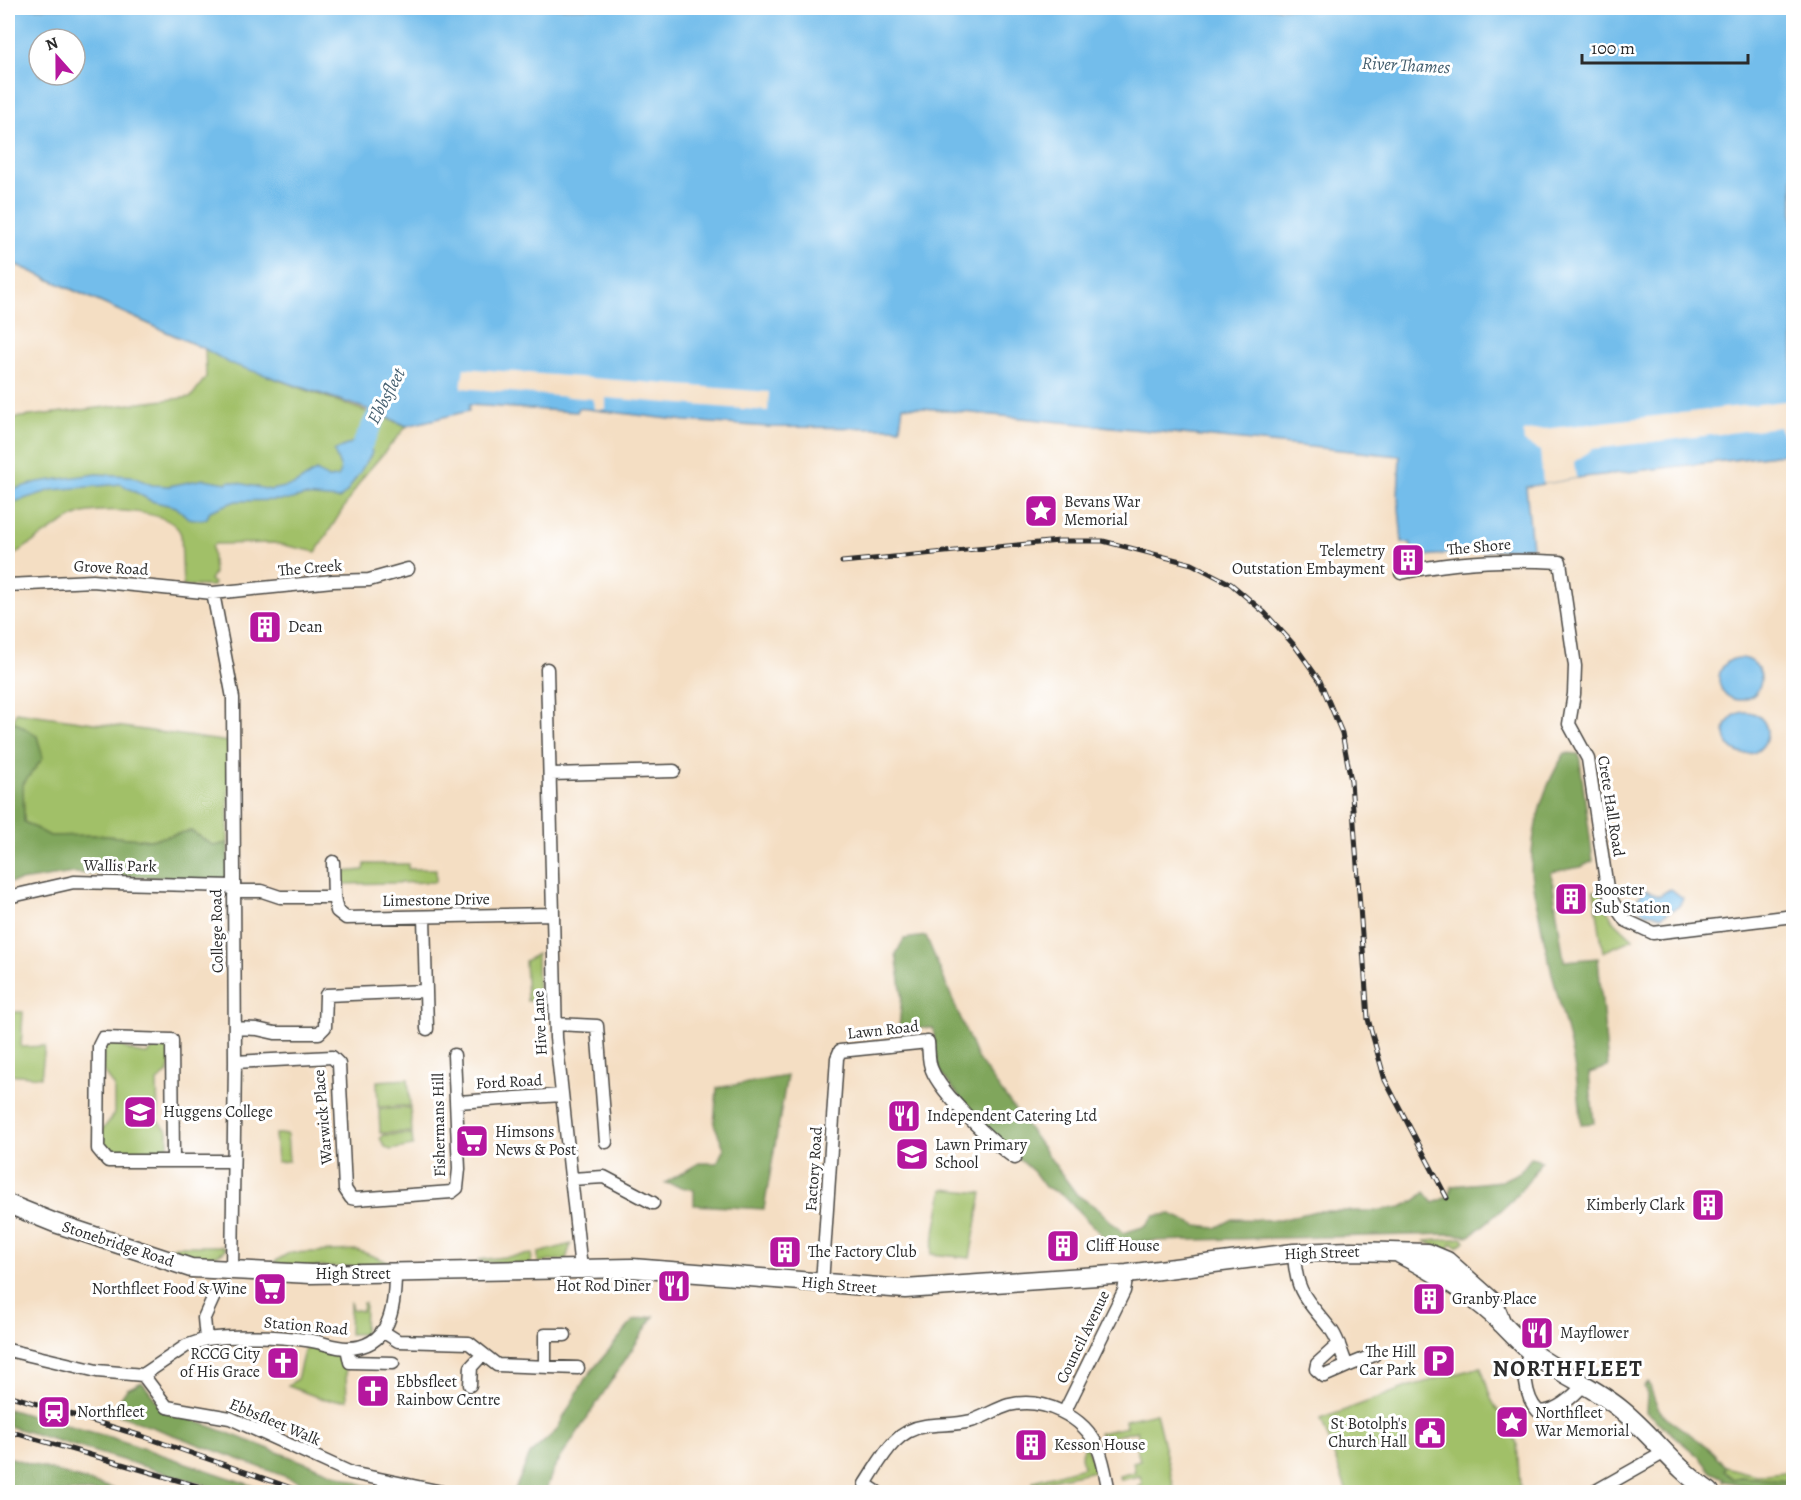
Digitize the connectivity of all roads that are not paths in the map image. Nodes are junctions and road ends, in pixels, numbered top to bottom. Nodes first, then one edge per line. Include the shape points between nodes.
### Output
1 (1560, 562) joint
2 (408, 569) dead end
3 (1401, 573) dead end
4 (8, 585) edge
5 (213, 593) junction
6 (547, 669) dead end
7 (674, 771) dead end
8 (550, 774) junction
9 (333, 862) dead end
10 (233, 889) junction
11 (8, 897) edge
12 (334, 897) junction
13 (553, 914) junction
14 (1794, 916) edge
15 (424, 917) junction
16 (425, 991) junction
17 (556, 1024) junction
18 (235, 1028) junction
19 (427, 1029) dead end
20 (454, 1055) dead end
21 (837, 1056) joint
22 (235, 1062) junction
23 (562, 1095) junction
24 (458, 1102) junction
25 (606, 1142) dead end
26 (1015, 1158) dead end
27 (173, 1160) junction
28 (233, 1161) junction
29 (571, 1179) junction
30 (452, 1192) joint
31 (8, 1203) edge
32 (653, 1203) dead end
33 (1396, 1252) junction
34 (1294, 1253) junction
35 (232, 1269) junction
36 (581, 1269) junction
37 (395, 1273) junction
38 (1127, 1274) junction
39 (822, 1284) junction
40 (214, 1296) dead end
41 (1502, 1324) junction
42 (382, 1331) junction
43 (565, 1335) dead end
44 (206, 1339) junction
45 (1339, 1344) junction
46 (347, 1348) junction
47 (8, 1350) edge
48 (1531, 1352) junction
49 (483, 1354) junction
50 (1374, 1355) dead end
51 (393, 1363) dead end
52 (545, 1366) junction
53 (1347, 1366) junction
54 (578, 1368) dead end
55 (143, 1375) junction
56 (1584, 1384) junction
57 (470, 1385) dead end
58 (1064, 1413) junction
59 (1665, 1452) junction
60 (442, 1492) edge
61 (877, 1492) edge
62 (1109, 1492) edge
63 (1594, 1492) edge
64 (1710, 1492) edge

1 - 3 street, The Shore via 1516,560
1 - 14 street, Crete Hall Road via 1575,666 1569,724 1588,759 1607,888 1618,912 1625,920 1653,933
2 - 5 street, The Creek via 369,580
4 - 5 street, Grove Road via 93,581
5 - 10 street, College Road via 233,698
6 - 8 street, Hive Lane
7 - 8 street
8 - 13 street, Hive Lane
9 - 12 street
10 - 11 street, Wallis Park via 74,882
10 - 12 street, Wallis Park via 280,897
10 - 18 street, College Road
12 - 15 street, Limestone Drive via 337,911 346,918
13 - 15 street, Limestone Drive
13 - 17 street, Hive Lane
15 - 16 street
16 - 18 street via 327,995 325,1027 319,1033
16 - 19 street
17 - 23 street, Hive Lane
17 - 25 street via 597,1026
18 - 22 street, College Road
20 - 24 street, Fishermans Hill
21 - 26 street, Lawn Road via 845,1049 928,1042 931,1069 946,1091 999,1147
21 - 39 street, Factory Road
22 - 28 street, College Road
22 - 30 street, Warwick Place via 332,1058 339,1064 345,1189 351,1198
23 - 24 street, Ford Road
23 - 29 street, Hive Lane
24 - 30 street, Fishermans Hill via 459,1168 457,1188
27 - 27 street via 108,1161 102,1157 98,1149 99,1046 104,1038 172,1040
27 - 28 street
28 - 35 street, College Road
29 - 32 street via 604,1177
29 - 36 street, Hive Lane
31 - 35 main road, Stonebridge Road via 150,1256 191,1268
33 - 34 main road, High Street
33 - 41 main road, High Street via 1438,1275
33 - 41 main road via 1428,1253 1447,1261 1492,1302
34 - 38 main road, High Street
34 - 45 street via 1302,1294
35 - 37 main road, High Street via 310,1274
36 - 37 main road, High Street
36 - 39 main road, High Street via 671,1270
37 - 42 street via 394,1306
38 - 39 main road, High Street via 905,1289
38 - 58 street, Council Avenue via 1124,1291
40 - 44 street via 204,1319
41 - 48 main road
42 - 46 street, Station Road via 370,1341
42 - 49 street via 398,1341 467,1342
43 - 52 street via 545,1335
44 - 46 street, Station Road via 301,1339
44 - 55 street via 186,1346
45 - 53 street
45 - 53 street via 1316,1369 1324,1376
46 - 51 street via 350,1362
47 - 55 street via 97,1371
48 - 56 main road
48 - 56 street via 1525,1369 1538,1411 1544,1413 1554,1408
49 - 52 street via 497,1365
49 - 57 street via 471,1367
50 - 53 street
52 - 54 street
55 - 60 street, Ebbsfleet Walk via 167,1407 230,1418 351,1473
56 - 59 main road via 1623,1411
58 - 61 street via 1017,1404 966,1422 915,1428 892,1443 865,1484
58 - 62 street via 1096,1443
59 - 63 street
59 - 64 main road

